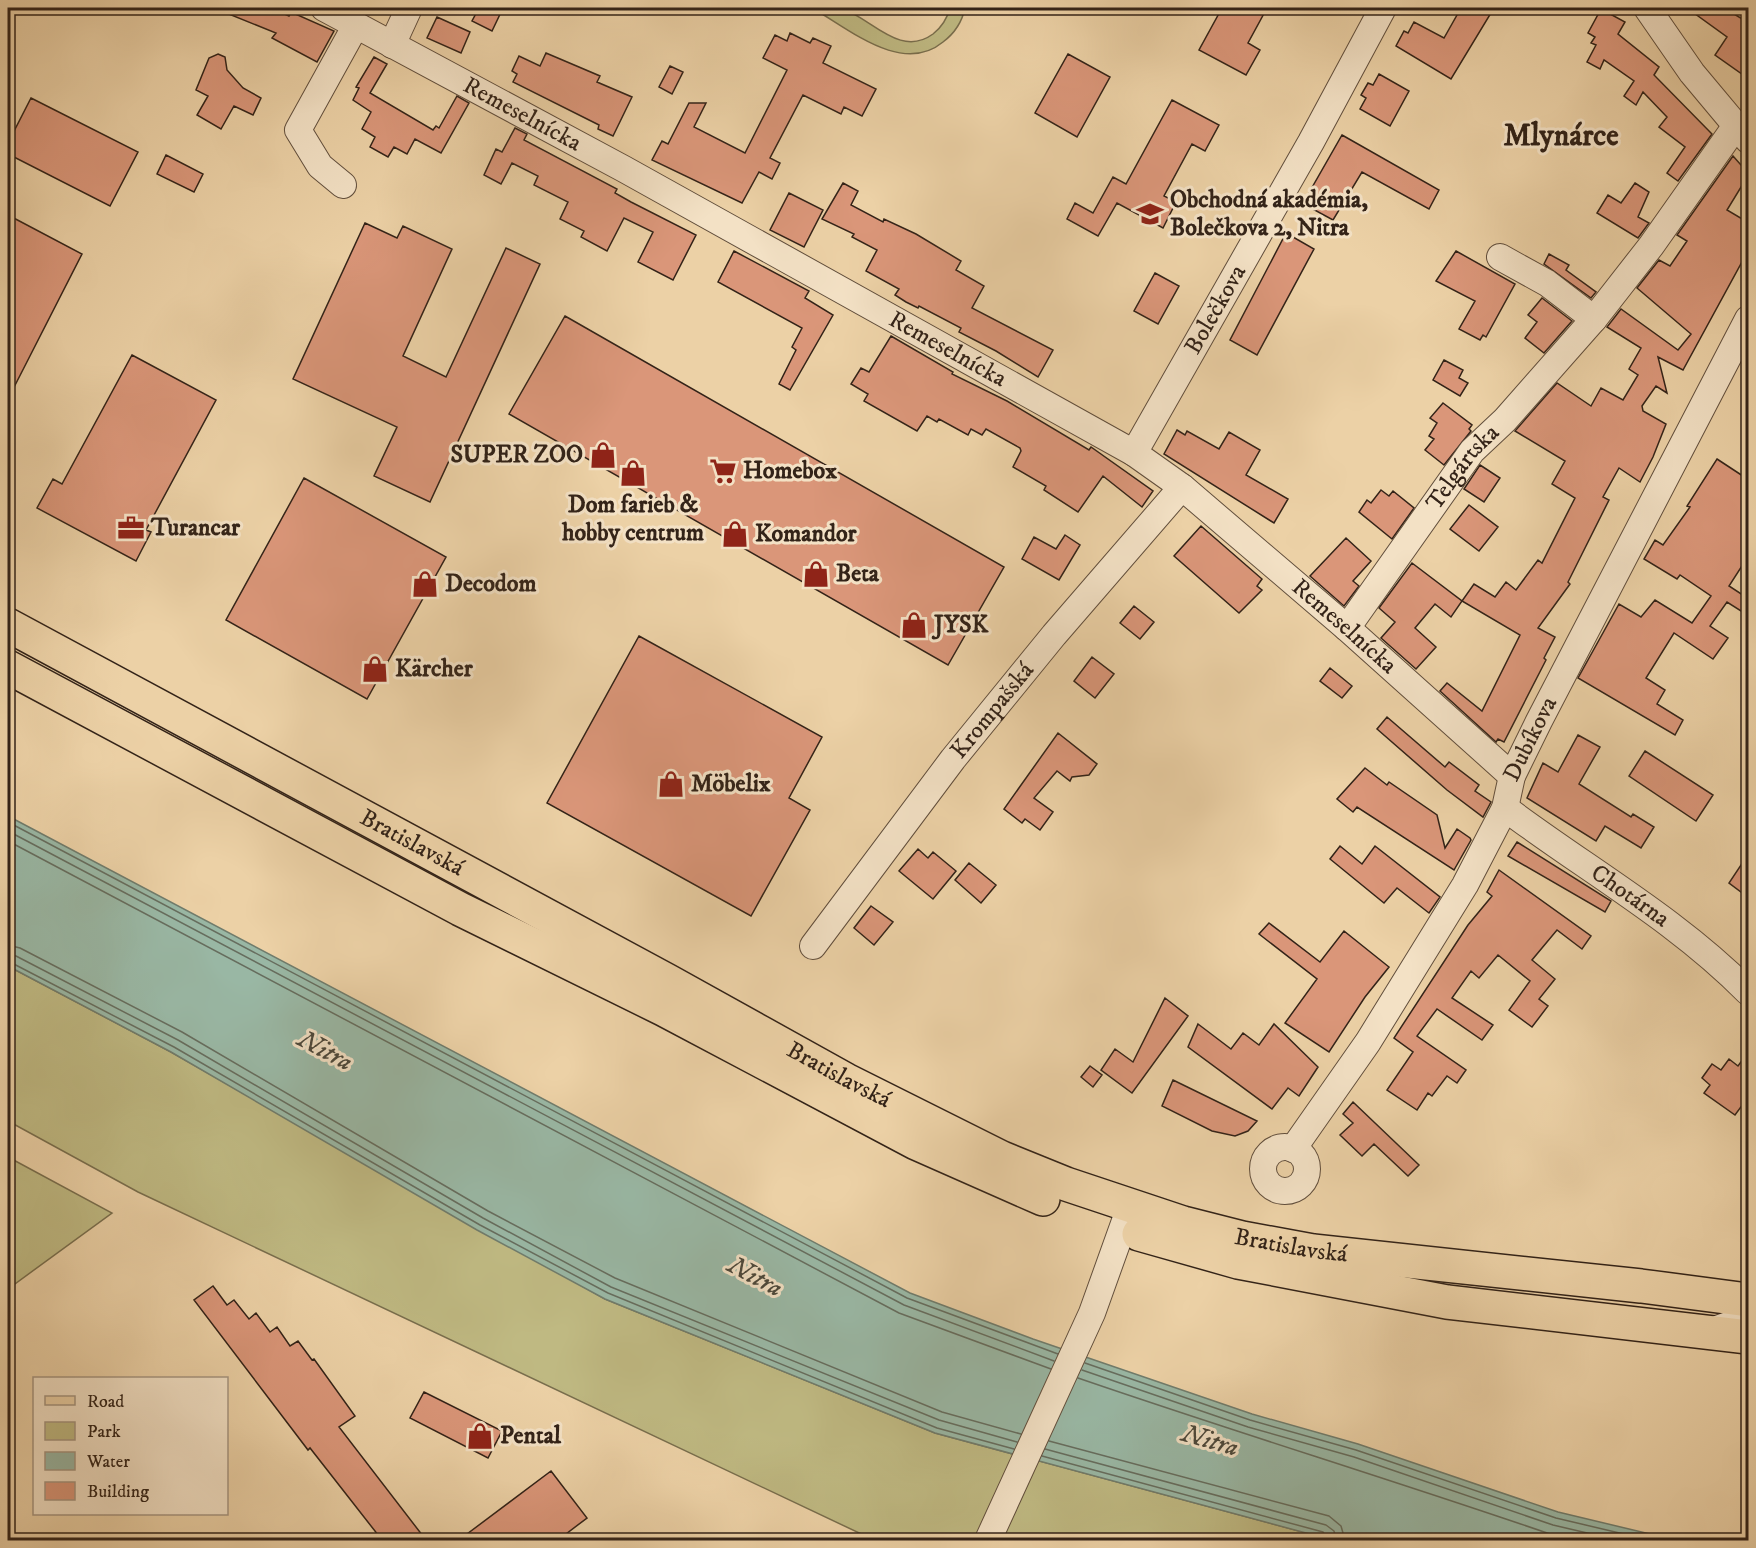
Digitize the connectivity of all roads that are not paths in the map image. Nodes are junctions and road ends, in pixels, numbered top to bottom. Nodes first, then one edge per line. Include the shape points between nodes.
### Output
1 (324, 8) edge
2 (409, 8) edge
3 (1383, 8) edge
4 (1647, 8) edge
5 (356, 25) junction
6 (392, 45) junction
7 (1742, 134) edge
8 (343, 185) dead end
9 (1500, 257) dead end
10 (1594, 319) junction
11 (1749, 319) edge
12 (1134, 453) junction
13 (1182, 487) junction
14 (8, 625) edge
15 (1347, 628) junction
16 (8, 666) edge
17 (136, 694) junction
18 (118, 726) junction
19 (1512, 776) junction
20 (1505, 808) junction
21 (476, 878) junction
22 (460, 909) junction
23 (813, 946) dead end
24 (1749, 992) edge
25 (1293, 1149) dead end
26 (1127, 1218) junction
27 (1749, 1300) edge
28 (1749, 1318) edge
29 (1711, 1331) junction
30 (1749, 1337) edge
31 (992, 1532) edge

1 - 5 street, Remeselnícka
2 - 6 street
3 - 12 street, Bolečkova
4 - 7 street via 1692,73
5 - 6 street, Remeselnícka
5 - 8 street via 298,130 320,166
6 - 12 street, Remeselnícka via 624,169
7 - 10 street, Telgártska
9 - 10 street via 1547,283
10 - 15 street, Telgártska via 1472,452
11 - 19 street, Dubíkova
12 - 13 street, Remeselnícka
13 - 15 street, Remeselnícka
13 - 23 street, Krompašská via 1054,634 953,759
14 - 17 main road, Bratislavská
15 - 19 street, Remeselnícka
16 - 18 main road, Bratislavská
17 - 18 main road
17 - 21 main road, Bratislavská
18 - 22 main road, Bratislavská
19 - 20 street, Dubíkova
20 - 24 street, Chotárna via 1556,847 1674,925
20 - 25 street, Dubíkova via 1465,885 1374,1033
21 - 22 main road
21 - 26 main road, Bratislavská via 926,1122
22 - 26 main road, Bratislavská via 995,1180
26 - 27 main road, Bratislavská via 1313,1251
26 - 29 main road, Bratislavská via 1238,1262 1447,1302
26 - 31 street via 1092,1313
28 - 29 street
29 - 30 main road, Bratislavská

